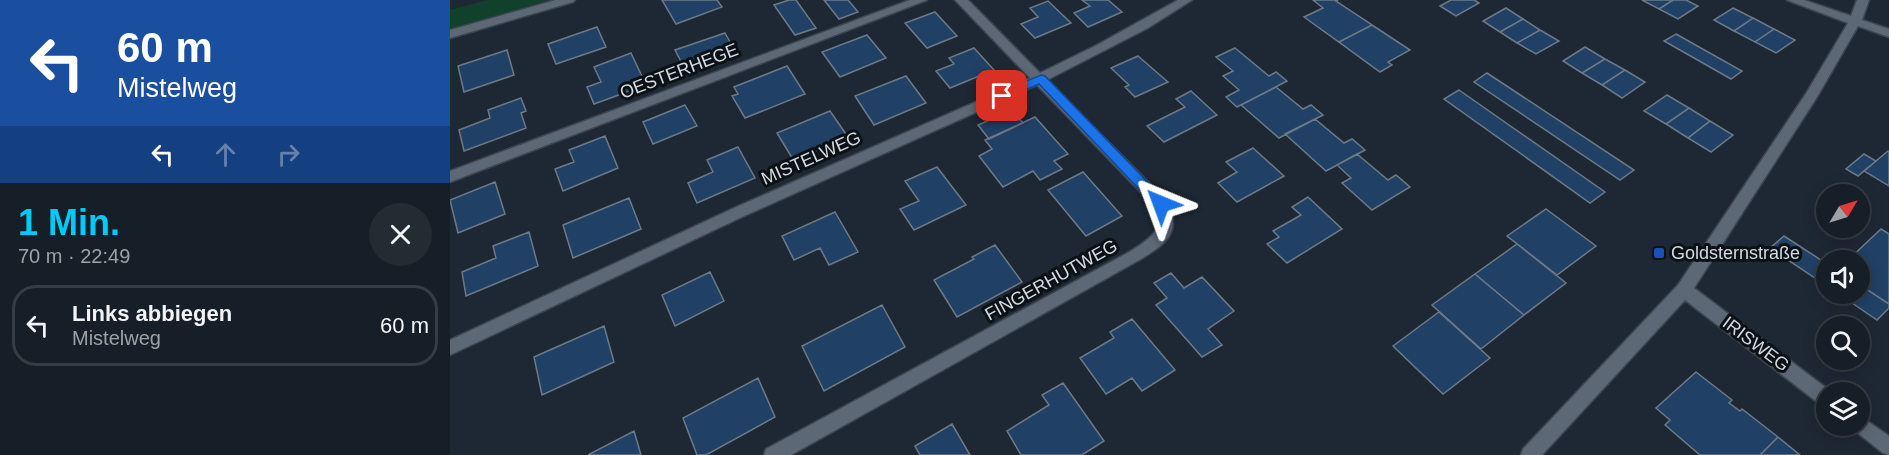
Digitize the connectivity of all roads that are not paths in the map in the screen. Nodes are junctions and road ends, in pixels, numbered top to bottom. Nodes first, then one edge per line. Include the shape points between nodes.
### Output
1 (569, 0) edge
2 (921, 0) edge
3 (961, 0) edge
4 (1186, 0) edge
5 (1793, 0) edge
6 (1863, 0) edge
7 (1856, 20) junction
8 (1889, 33) edge
9 (450, 34) edge
10 (1041, 79) junction
11 (450, 177) edge
12 (1684, 290) junction
13 (450, 348) edge
14 (1816, 391) edge
15 (1870, 432) edge
16 (1889, 447) edge
17 (773, 455) edge
18 (1530, 455) edge

1 - 9 street
2 - 11 street, OESTERHEGE
3 - 10 street
4 - 10 street, MISTELWEG
5 - 7 street
6 - 7 street
7 - 8 street
7 - 12 street
10 - 13 street, MISTELWEG via 711,224
10 - 17 street, FINGERHUTWEG via 1161,204 1168,215 1167,228 1160,238 1136,255
12 - 14 street, IRISWEG
12 - 18 street
15 - 16 street

